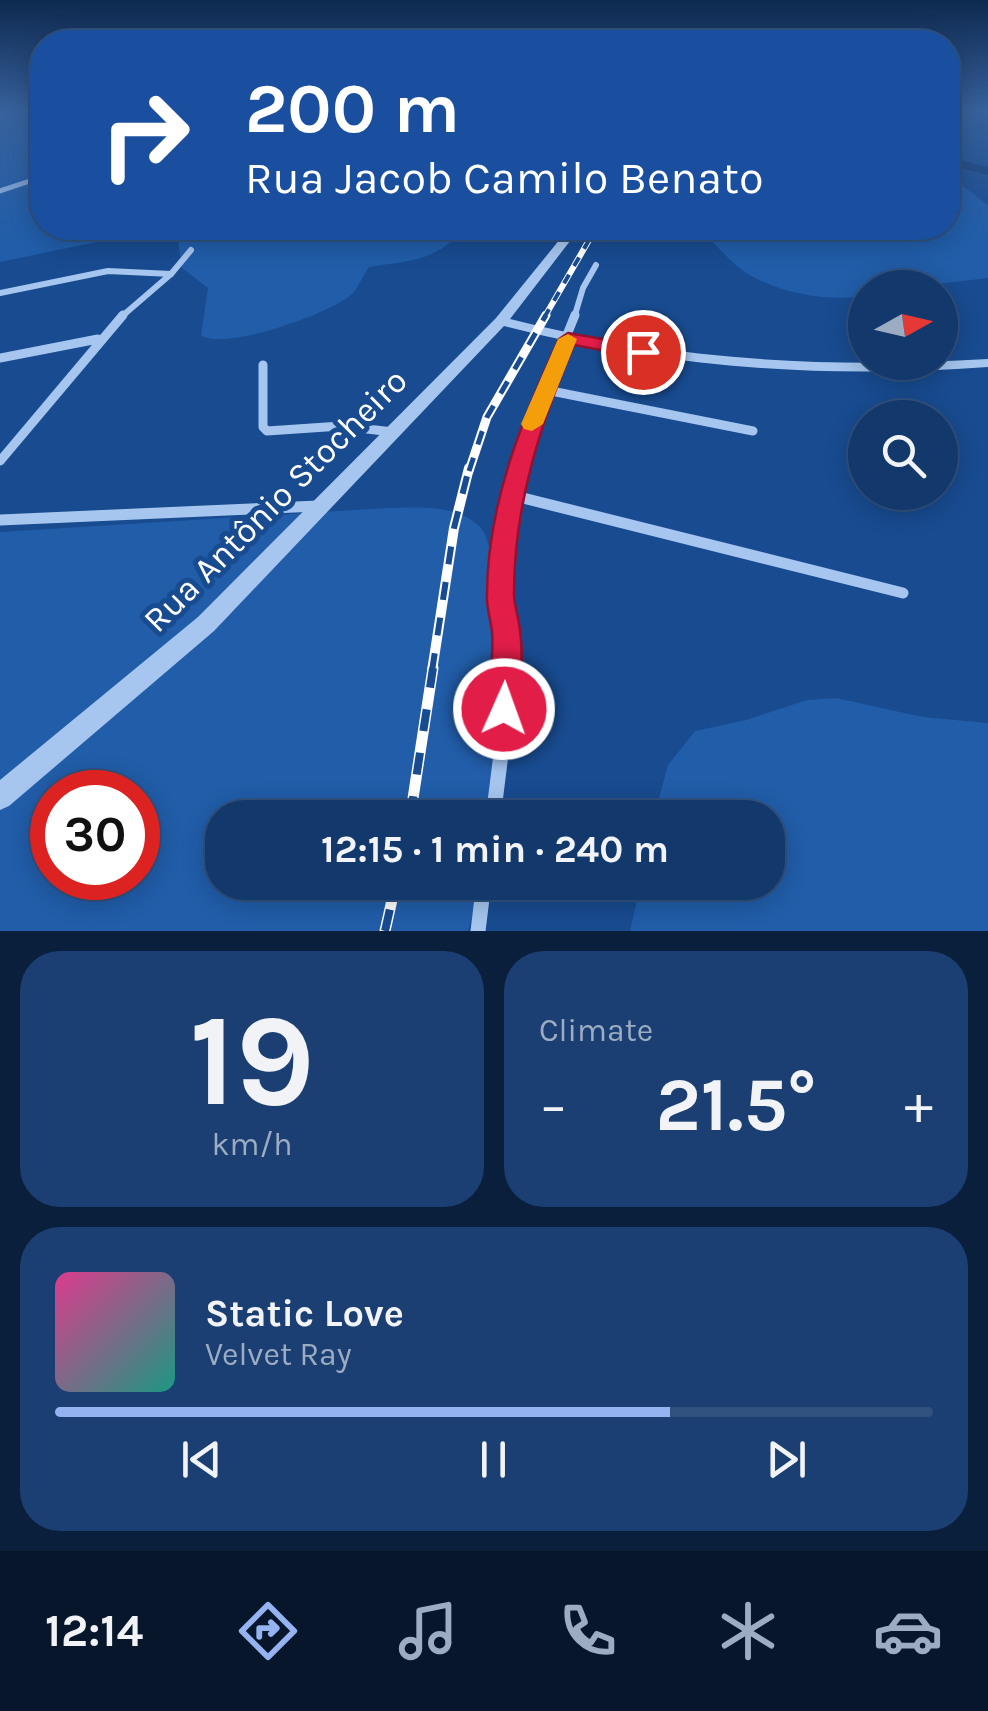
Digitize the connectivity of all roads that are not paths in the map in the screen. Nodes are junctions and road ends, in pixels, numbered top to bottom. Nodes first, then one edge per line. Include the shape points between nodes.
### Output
1 (30, 181) edge
2 (0, 191) edge
3 (561, 240) edge
4 (190, 250) dead end
5 (596, 265) dead end
6 (171, 274) junction
7 (0, 293) edge
8 (501, 321) junction
9 (99, 339) junction
10 (568, 339) junction
11 (0, 358) edge
12 (988, 363) edge
13 (263, 365) dead end
14 (546, 390) junction
15 (753, 430) dead end
16 (394, 432) junction
17 (0, 461) edge
18 (514, 496) junction
19 (324, 506) junction
20 (0, 520) edge
21 (904, 593) dead end
22 (0, 797) edge
23 (495, 800) edge
24 (482, 900) edge
25 (478, 931) edge

1 - 2 street
3 - 8 street, Rua Antônio Stocheiro
4 - 6 street
5 - 10 street
6 - 7 street via 113,272
6 - 9 street
8 - 10 street
8 - 16 street, Rua Antônio Stocheiro
9 - 11 street
9 - 17 street
10 - 12 street via 712,362 852,372
10 - 14 street
13 - 16 street via 266,431 341,426
14 - 15 street
14 - 18 street
16 - 19 street, Rua Antônio Stocheiro
18 - 21 street
18 - 23 street via 503,544 504,709
19 - 20 street
19 - 22 street, Rua Antônio Stocheiro via 206,624
24 - 25 street

